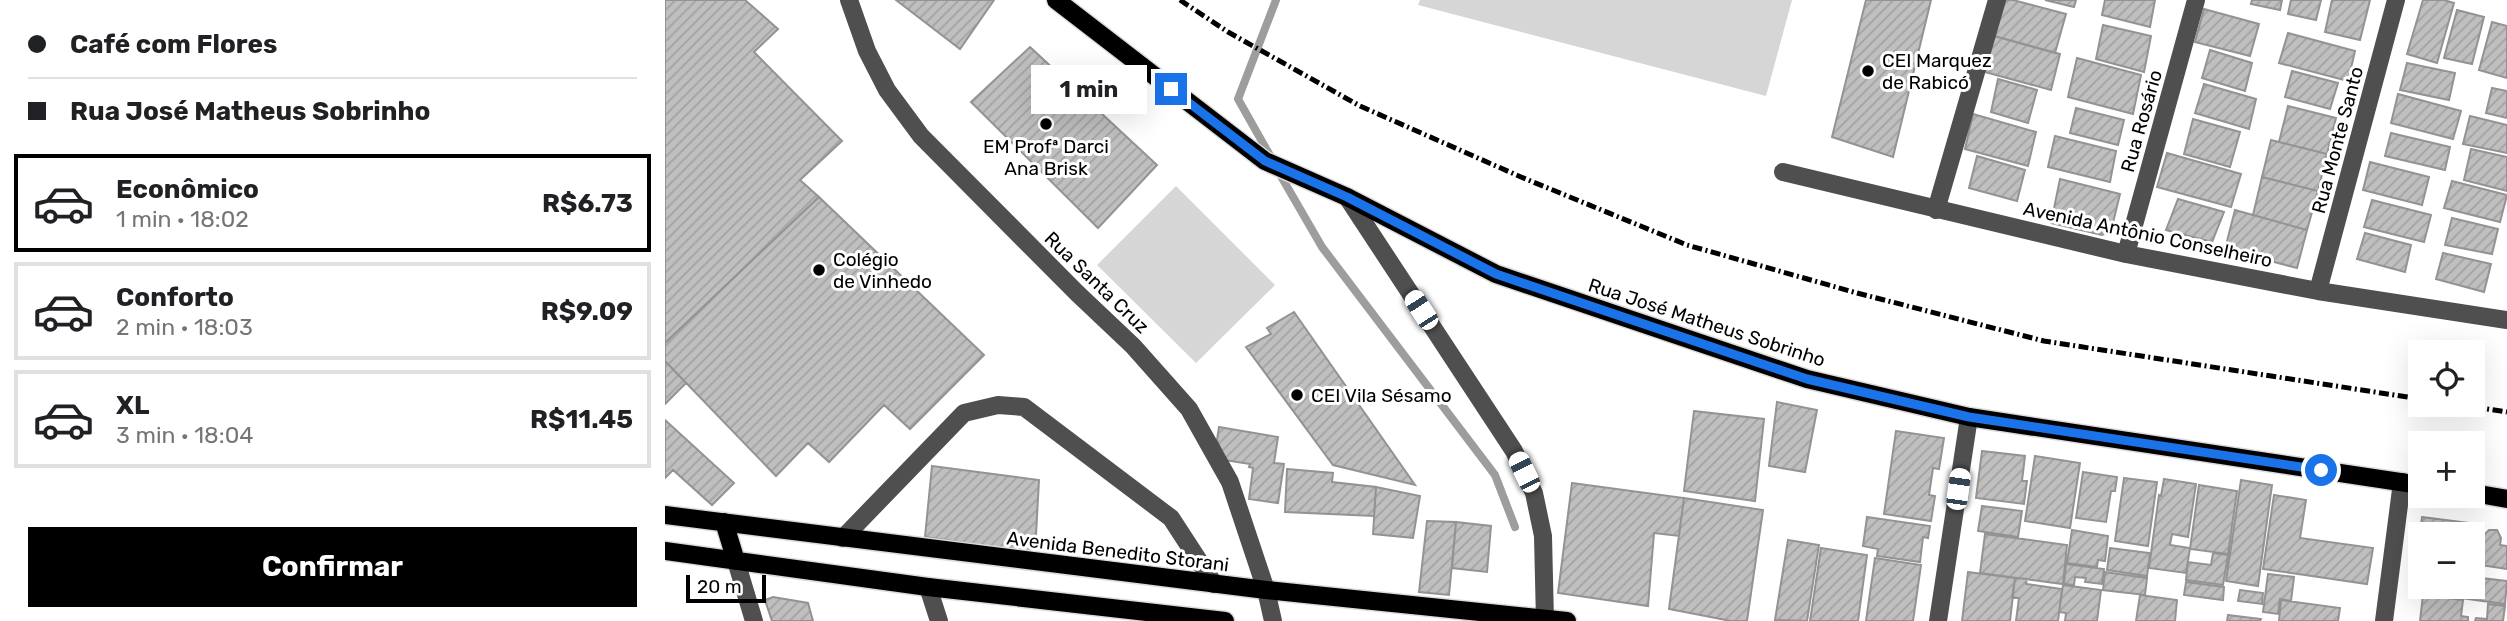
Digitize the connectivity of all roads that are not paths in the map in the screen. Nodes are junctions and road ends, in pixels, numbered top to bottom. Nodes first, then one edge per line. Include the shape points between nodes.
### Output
1 (849, 0) edge
2 (1056, 0) edge
3 (1997, 0) edge
4 (2196, 0) edge
5 (2396, 0) edge
6 (1783, 172) dead end
7 (1347, 197) junction
8 (1936, 210) junction
9 (2126, 254) junction
10 (2318, 291) junction
11 (2507, 320) edge
12 (1969, 417) junction
13 (2402, 482) junction
14 (2408, 483) edge
15 (2485, 496) edge
16 (2507, 499) edge
17 (665, 515) edge
18 (725, 522) junction
19 (843, 538) junction
20 (665, 551) edge
21 (736, 561) junction
22 (1215, 584) junction
23 (928, 587) junction
24 (1266, 590) junction
25 (1545, 619) edge
26 (754, 621) edge
27 (939, 621) edge
28 (1225, 621) edge
29 (1273, 621) edge
30 (1567, 621) edge
31 (1938, 621) edge
32 (2384, 621) edge

1 - 24 street, Rua Santa Cruz via 887,90 921,136 1133,346 1189,409 1230,482
2 - 7 main road, Rua José Matheus Sobrinho via 1265,161
3 - 8 street
4 - 9 street, Rua Rosário
5 - 10 street, Rua Monte Santo
6 - 8 street, Avenida Antônio Conselheiro
7 - 12 main road, Rua José Matheus Sobrinho via 1496,274 1807,379
7 - 25 street via 1508,442 1529,482 1543,536
8 - 9 street, Avenida Antônio Conselheiro
9 - 10 street, Avenida Antônio Conselheiro
10 - 11 street, Avenida Antônio Conselheiro
12 - 13 main road, Rua José Matheus Sobrinho
12 - 31 street
13 - 14 main road, Rua José Matheus Sobrinho
13 - 32 street
15 - 16 main road
17 - 18 main road, Avenida Benedito Storani
18 - 19 main road, Avenida Benedito Storani
18 - 21 main road
19 - 22 main road, Avenida Benedito Storani
19 - 22 street via 964,413 998,405 1024,407 1171,518
20 - 21 main road
21 - 23 main road
21 - 26 street
22 - 24 main road, Avenida Benedito Storani
23 - 27 street
23 - 28 main road
24 - 25 main road, Avenida Benedito Storani
24 - 29 street, Rua Santa Cruz
25 - 30 main road, Avenida Benedito Storani

